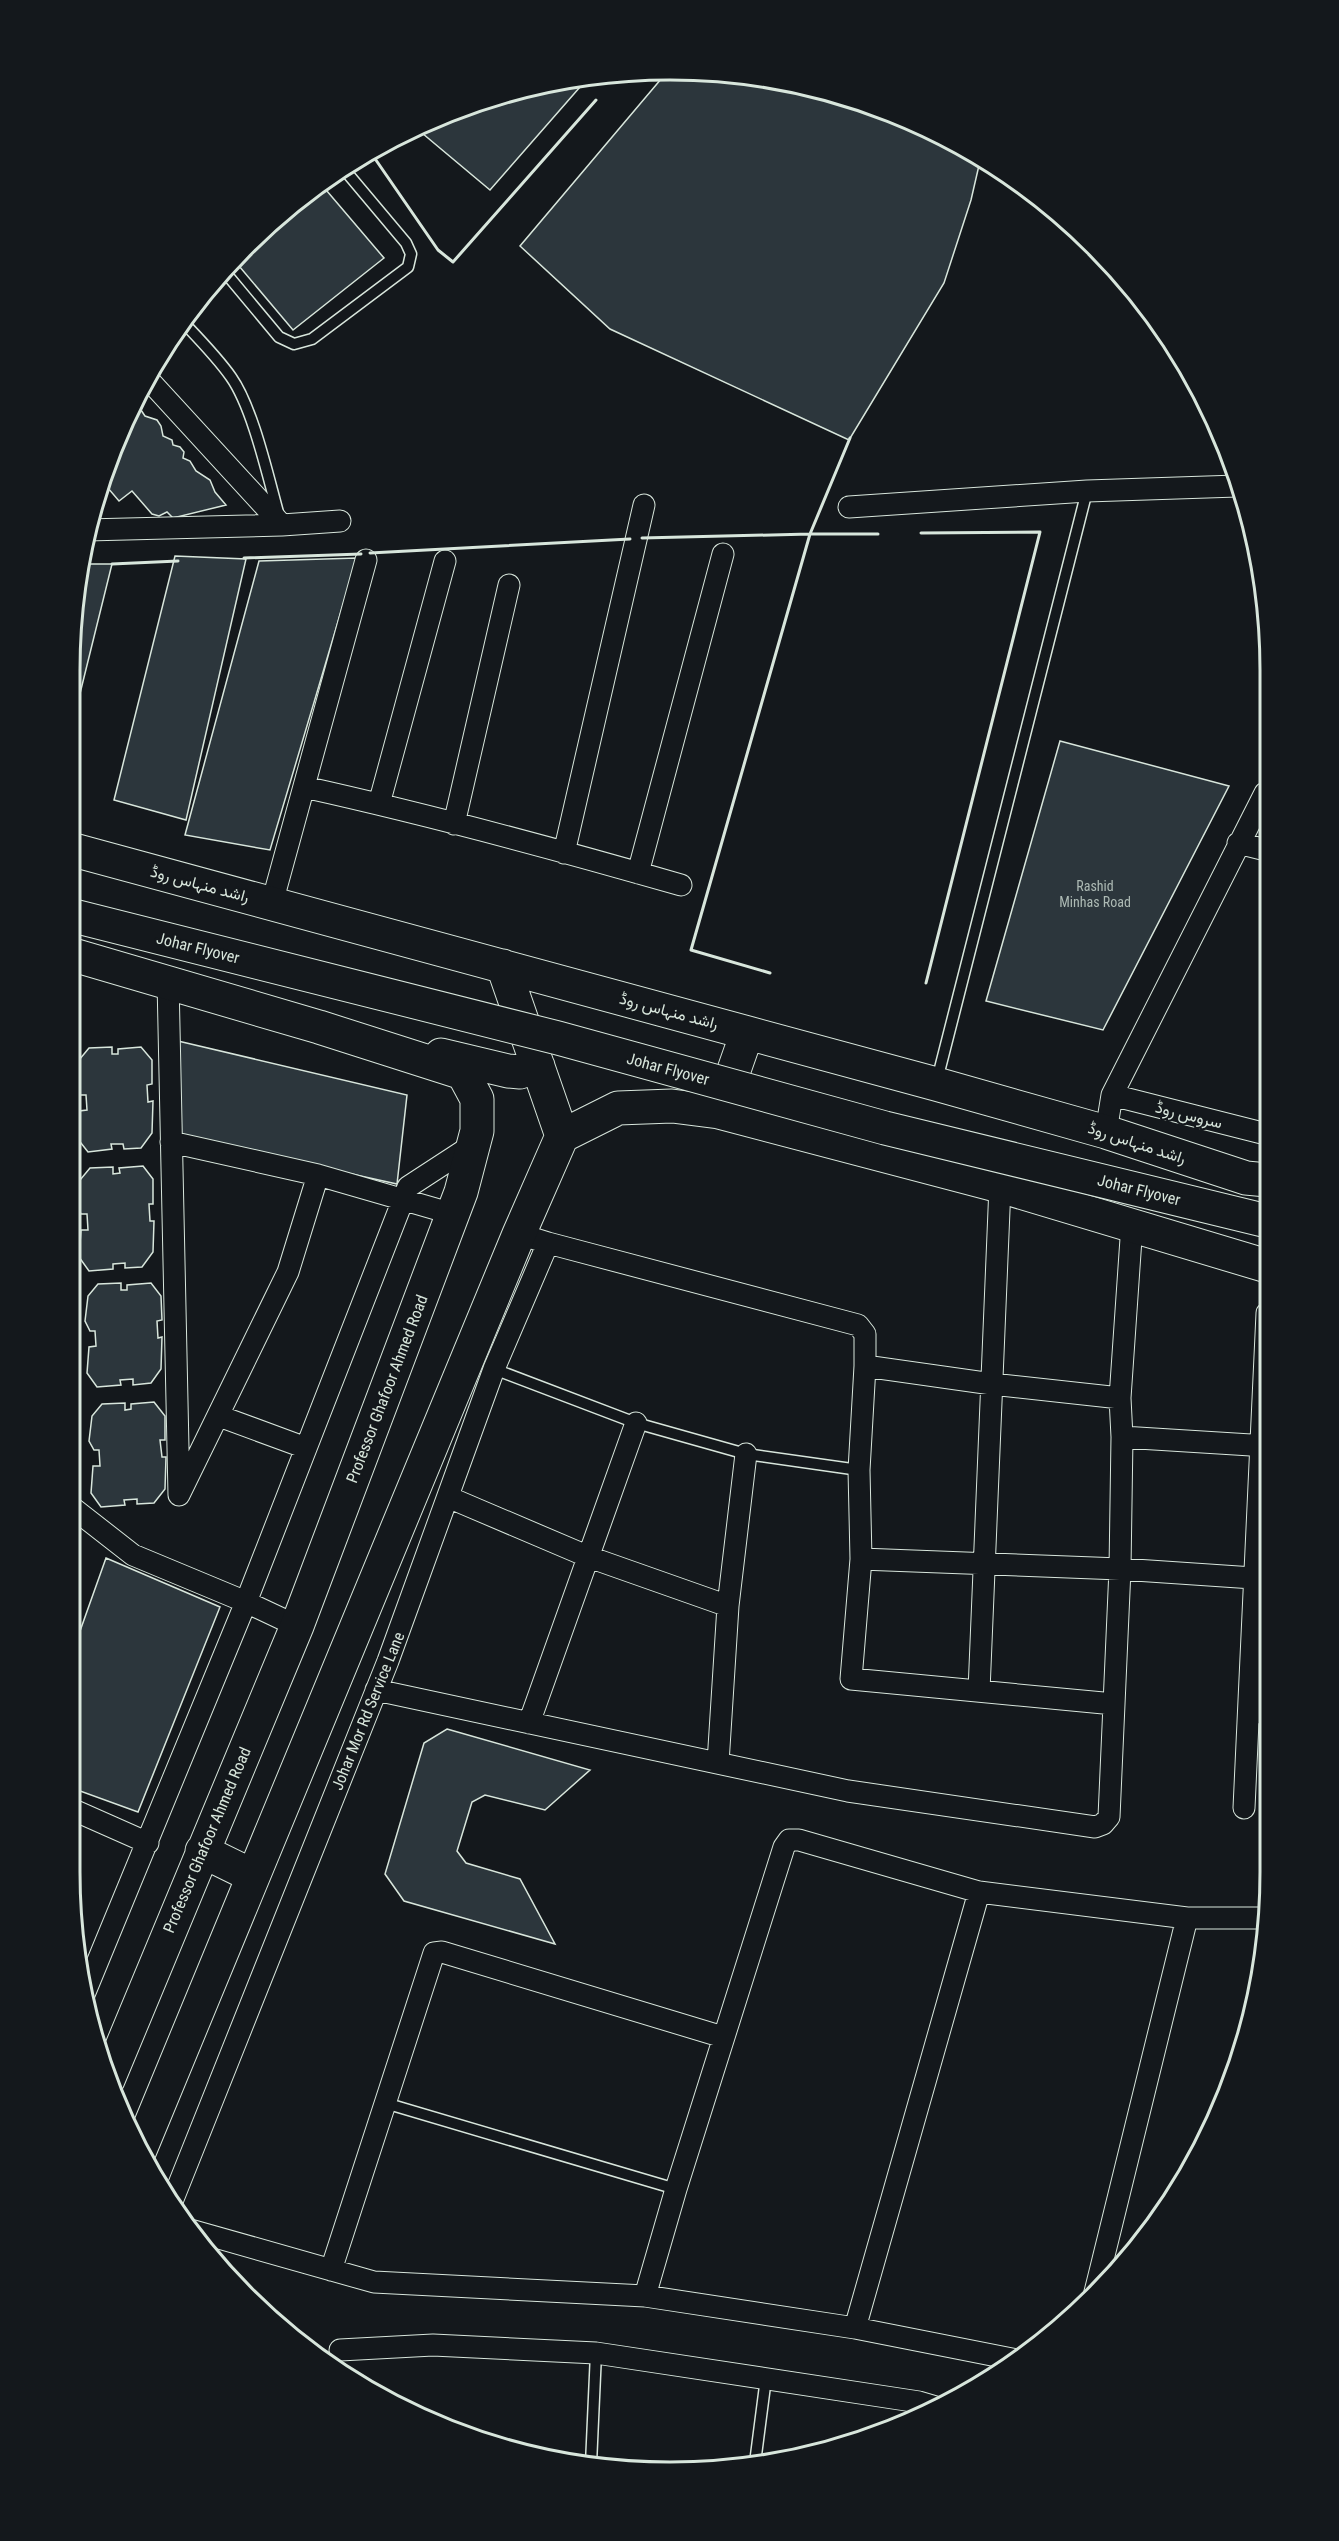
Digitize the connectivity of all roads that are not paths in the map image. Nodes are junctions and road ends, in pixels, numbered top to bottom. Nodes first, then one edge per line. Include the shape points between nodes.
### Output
1 (349, 175) edge
2 (229, 277) edge
3 (189, 328) edge
4 (153, 385) edge
5 (1230, 486) edge
6 (1087, 491) junction
7 (644, 505) dead end
8 (849, 507) dead end
9 (340, 521) dead end
10 (282, 525) junction
11 (97, 530) edge
12 (723, 554) dead end
13 (366, 560) dead end
14 (445, 561) dead end
15 (509, 585) dead end
16 (304, 787) junction
17 (1260, 802) edge
18 (379, 804) junction
19 (454, 824) junction
20 (1238, 843) junction
21 (1260, 848) edge
22 (79, 851) edge
23 (564, 853) junction
24 (638, 873) junction
25 (681, 885) dead end
26 (272, 903) junction
27 (79, 917) edge
28 (79, 956) edge
29 (503, 966) junction
30 (168, 981) junction
31 (319, 1027) junction
32 (747, 1033) junction
33 (538, 1066) junction
34 (936, 1084) junction
35 (1112, 1095) junction
36 (719, 1112) junction
37 (1106, 1132) junction
38 (1260, 1132) edge
39 (562, 1136) junction
40 (171, 1142) junction
41 (474, 1144) junction
42 (318, 1174) junction
43 (1260, 1179) edge
44 (1000, 1186) junction
45 (404, 1200) junction
46 (453, 1214) junction
47 (1260, 1219) edge
48 (1132, 1224) junction
49 (533, 1239) junction
50 (1260, 1264) edge
51 (865, 1366) junction
52 (494, 1369) junction
53 (992, 1384) junction
54 (1120, 1398) junction
55 (219, 1416) junction
56 (636, 1423) junction
57 (1122, 1437) junction
58 (1260, 1446) edge
59 (306, 1448) junction
60 (746, 1454) junction
61 (424, 1463) junction
62 (859, 1470) junction
63 (455, 1477) junction
64 (448, 1497) junction
65 (79, 1513) edge
66 (589, 1557) junction
67 (861, 1559) junction
68 (983, 1564) junction
69 (1120, 1569) junction
70 (1260, 1578) edge
71 (246, 1602) junction
72 (728, 1606) junction
73 (297, 1626) junction
74 (1260, 1667) edge
75 (376, 1690) junction
76 (979, 1691) junction
77 (1114, 1704) junction
78 (1259, 1712) edge
79 (529, 1723) junction
80 (718, 1763) junction
81 (1244, 1808) dead end
82 (79, 1812) edge
83 (147, 1843) junction
84 (202, 1851) junction
85 (253, 1876) junction
86 (980, 1892) junction
87 (1187, 1918) junction
88 (1257, 1918) edge
89 (90, 1980) edge
90 (723, 2037) junction
91 (113, 2067) edge
92 (385, 2103) junction
93 (144, 2140) edge
94 (676, 2189) junction
95 (175, 2193) edge
96 (203, 2233) edge
97 (331, 2270) junction
98 (1099, 2276) edge
99 (645, 2296) junction
100 (855, 2328) junction
101 (340, 2350) dead end
102 (596, 2353) junction
103 (1004, 2357) edge
104 (766, 2378) junction
105 (916, 2407) edge
106 (756, 2455) edge
107 (591, 2456) edge

1 - 2 lane via 406,243 411,254 408,267 312,339 294,344 279,338
3 - 10 lane via 240,391
4 - 10 street
5 - 6 street
6 - 8 street
6 - 34 lane
7 - 23 street
9 - 10 street
10 - 11 street
12 - 24 street
13 - 16 street
14 - 18 street
15 - 19 street
16 - 18 street
16 - 26 street
17 - 20 street
18 - 19 street
19 - 23 street
20 - 21 street
20 - 35 street
22 - 26 main road, راشد منہاس روڈ
23 - 24 street
24 - 25 street
26 - 29 main road, راشد منہاس روڈ
27 - 47 main road, Johar Flyover, bridge via 558,1038 885,1128
28 - 30 main road, Professor Ghafoor Ahmed Road
29 - 32 main road, راشد منہاس روڈ
29 - 33 main road
30 - 31 main road, Professor Ghafoor Ahmed Road
30 - 40 street
31 - 33 main road via 508,1071
31 - 41 main road, Professor Ghafoor Ahmed Road via 463,1073 477,1099
32 - 34 main road, راشد منہاس روڈ
32 - 36 main road
33 - 39 main road
34 - 37 main road, راشد منہاس روڈ
35 - 37 street
35 - 38 street, سروس روڈ
36 - 39 main road via 672,1106 618,1108
36 - 44 main road
37 - 43 main road, راشد منہاس روڈ
39 - 49 main road
40 - 42 street
40 - 55 street via 178,1495
41 - 45 street via 408,1187
41 - 46 main road, Professor Ghafoor Ahmed Road
42 - 45 street
42 - 55 street via 288,1272
44 - 48 main road
44 - 53 street
45 - 46 street
45 - 59 street
46 - 73 main road, Professor Ghafoor Ahmed Road
48 - 50 main road
48 - 54 street
49 - 51 street via 858,1325 865,1334
49 - 52 street, Johar Mor Rd Service Lane
49 - 61 main road
51 - 53 street
51 - 62 street
52 - 56 lane
52 - 63 street, Johar Mor Rd Service Lane
53 - 54 street
53 - 68 street
54 - 57 street
55 - 59 street
56 - 60 lane
56 - 66 street
57 - 58 street
57 - 69 street
59 - 71 street
60 - 62 lane
60 - 72 street
61 - 63 street
61 - 85 main road
62 - 67 street
63 - 64 street, Johar Mor Rd Service Lane
64 - 66 street
64 - 75 street, Johar Mor Rd Service Lane
65 - 71 street via 133,1555
66 - 72 street
66 - 79 street
67 - 68 street
67 - 76 street via 851,1679
68 - 69 street
68 - 76 street
69 - 70 street
69 - 77 street
71 - 73 street
71 - 83 street
72 - 80 street
73 - 84 main road, Professor Ghafoor Ahmed Road
74 - 78 street
75 - 79 street
75 - 95 street, Johar Mor Rd Service Lane
76 - 77 street
77 - 80 street via 1109,1817 1095,1827 848,1791
78 - 81 street
79 - 80 street
82 - 83 street
83 - 89 street
84 - 85 main road
84 - 91 main road, Professor Ghafoor Ahmed Road
85 - 93 main road
86 - 87 street
86 - 90 street via 799,1839 789,1840
86 - 100 street
87 - 88 street
87 - 98 street
90 - 92 street via 442,1952 434,1953
90 - 94 street
92 - 94 lane
92 - 97 street
94 - 99 street
96 - 97 street
97 - 99 street via 374,2282
99 - 100 street
100 - 103 street
101 - 102 street via 433,2345
102 - 104 street
102 - 107 lane
104 - 105 street
104 - 106 lane

